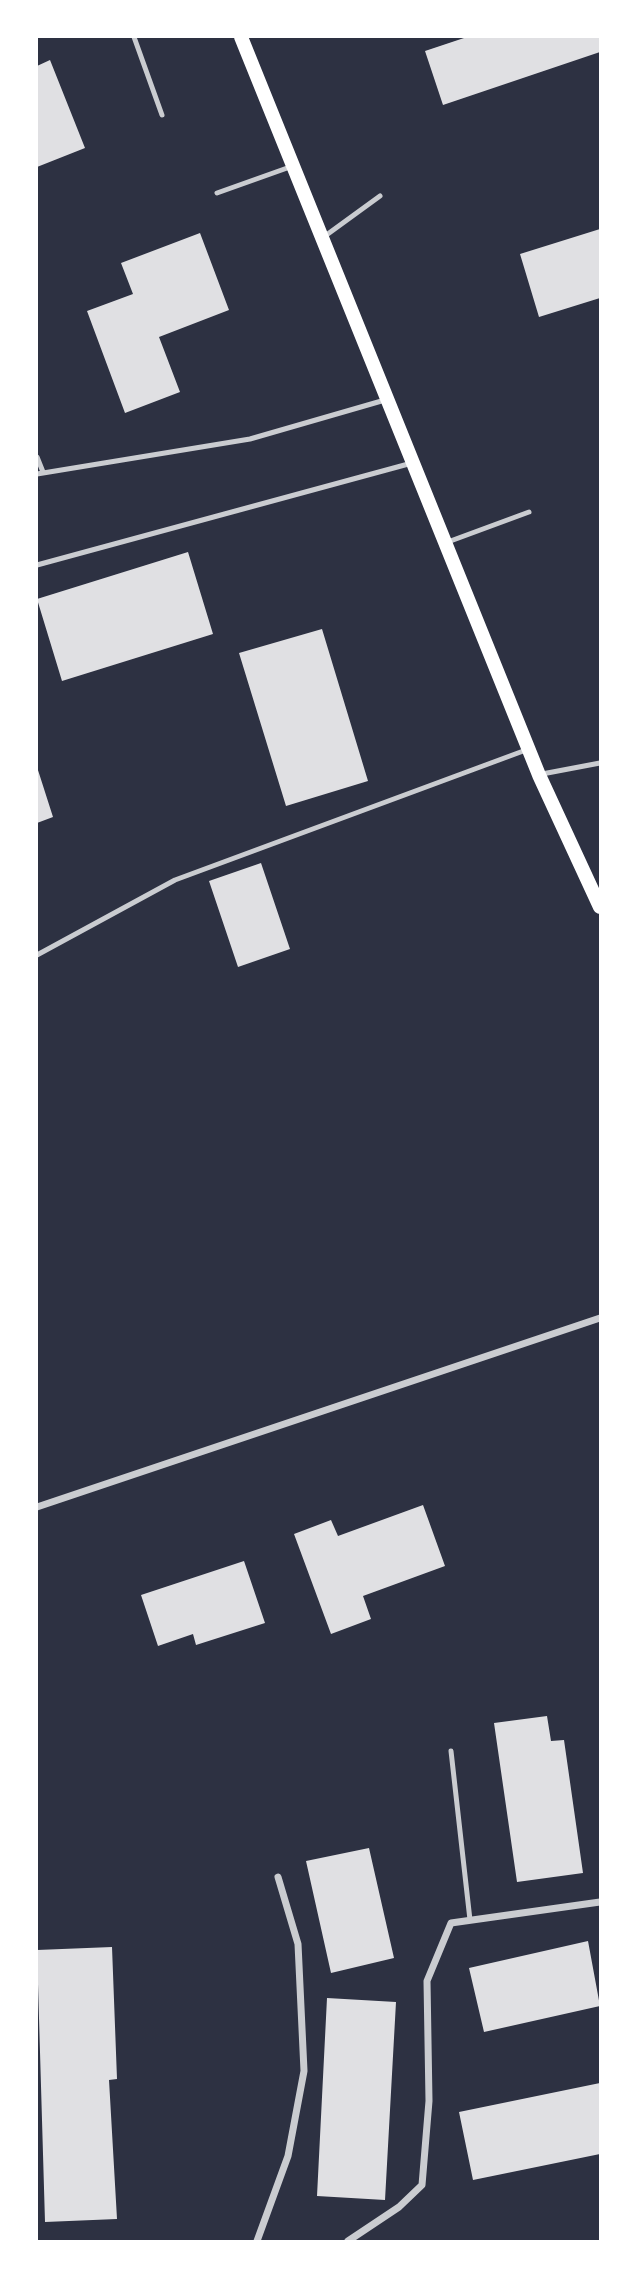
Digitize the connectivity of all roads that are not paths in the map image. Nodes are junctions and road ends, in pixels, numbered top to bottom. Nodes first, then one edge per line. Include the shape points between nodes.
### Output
1 (134, 37) edge
2 (241, 37) edge
3 (162, 115) dead end
4 (293, 166) junction
5 (217, 193) dead end
6 (380, 195) dead end
7 (322, 238) junction
8 (387, 400) junction
9 (37, 457) edge
10 (413, 462) junction
11 (40, 473) edge
12 (529, 512) dead end
13 (445, 543) junction
14 (37, 565) edge
15 (528, 749) junction
16 (600, 763) edge
17 (539, 775) junction
18 (600, 907) edge
19 (37, 955) edge
20 (600, 1318) edge
21 (37, 1507) edge
22 (451, 1751) dead end
23 (278, 1877) dead end
24 (600, 1902) edge
25 (470, 1920) junction
26 (257, 2241) edge
27 (348, 2241) edge

1 - 3 lane
2 - 4 main road
4 - 5 lane
4 - 7 main road
6 - 7 lane
7 - 8 main road
8 - 10 main road
8 - 11 lane via 250,439
9 - 11 lane
10 - 13 main road
10 - 14 lane
12 - 13 lane
13 - 15 main road
15 - 17 main road
15 - 19 lane via 175,880
16 - 17 lane
17 - 18 main road
20 - 21 street
22 - 25 lane
23 - 26 street via 298,1944 304,2071 288,2156
24 - 25 street
25 - 27 street via 452,1923 427,1981 429,2101 422,2185 399,2207

